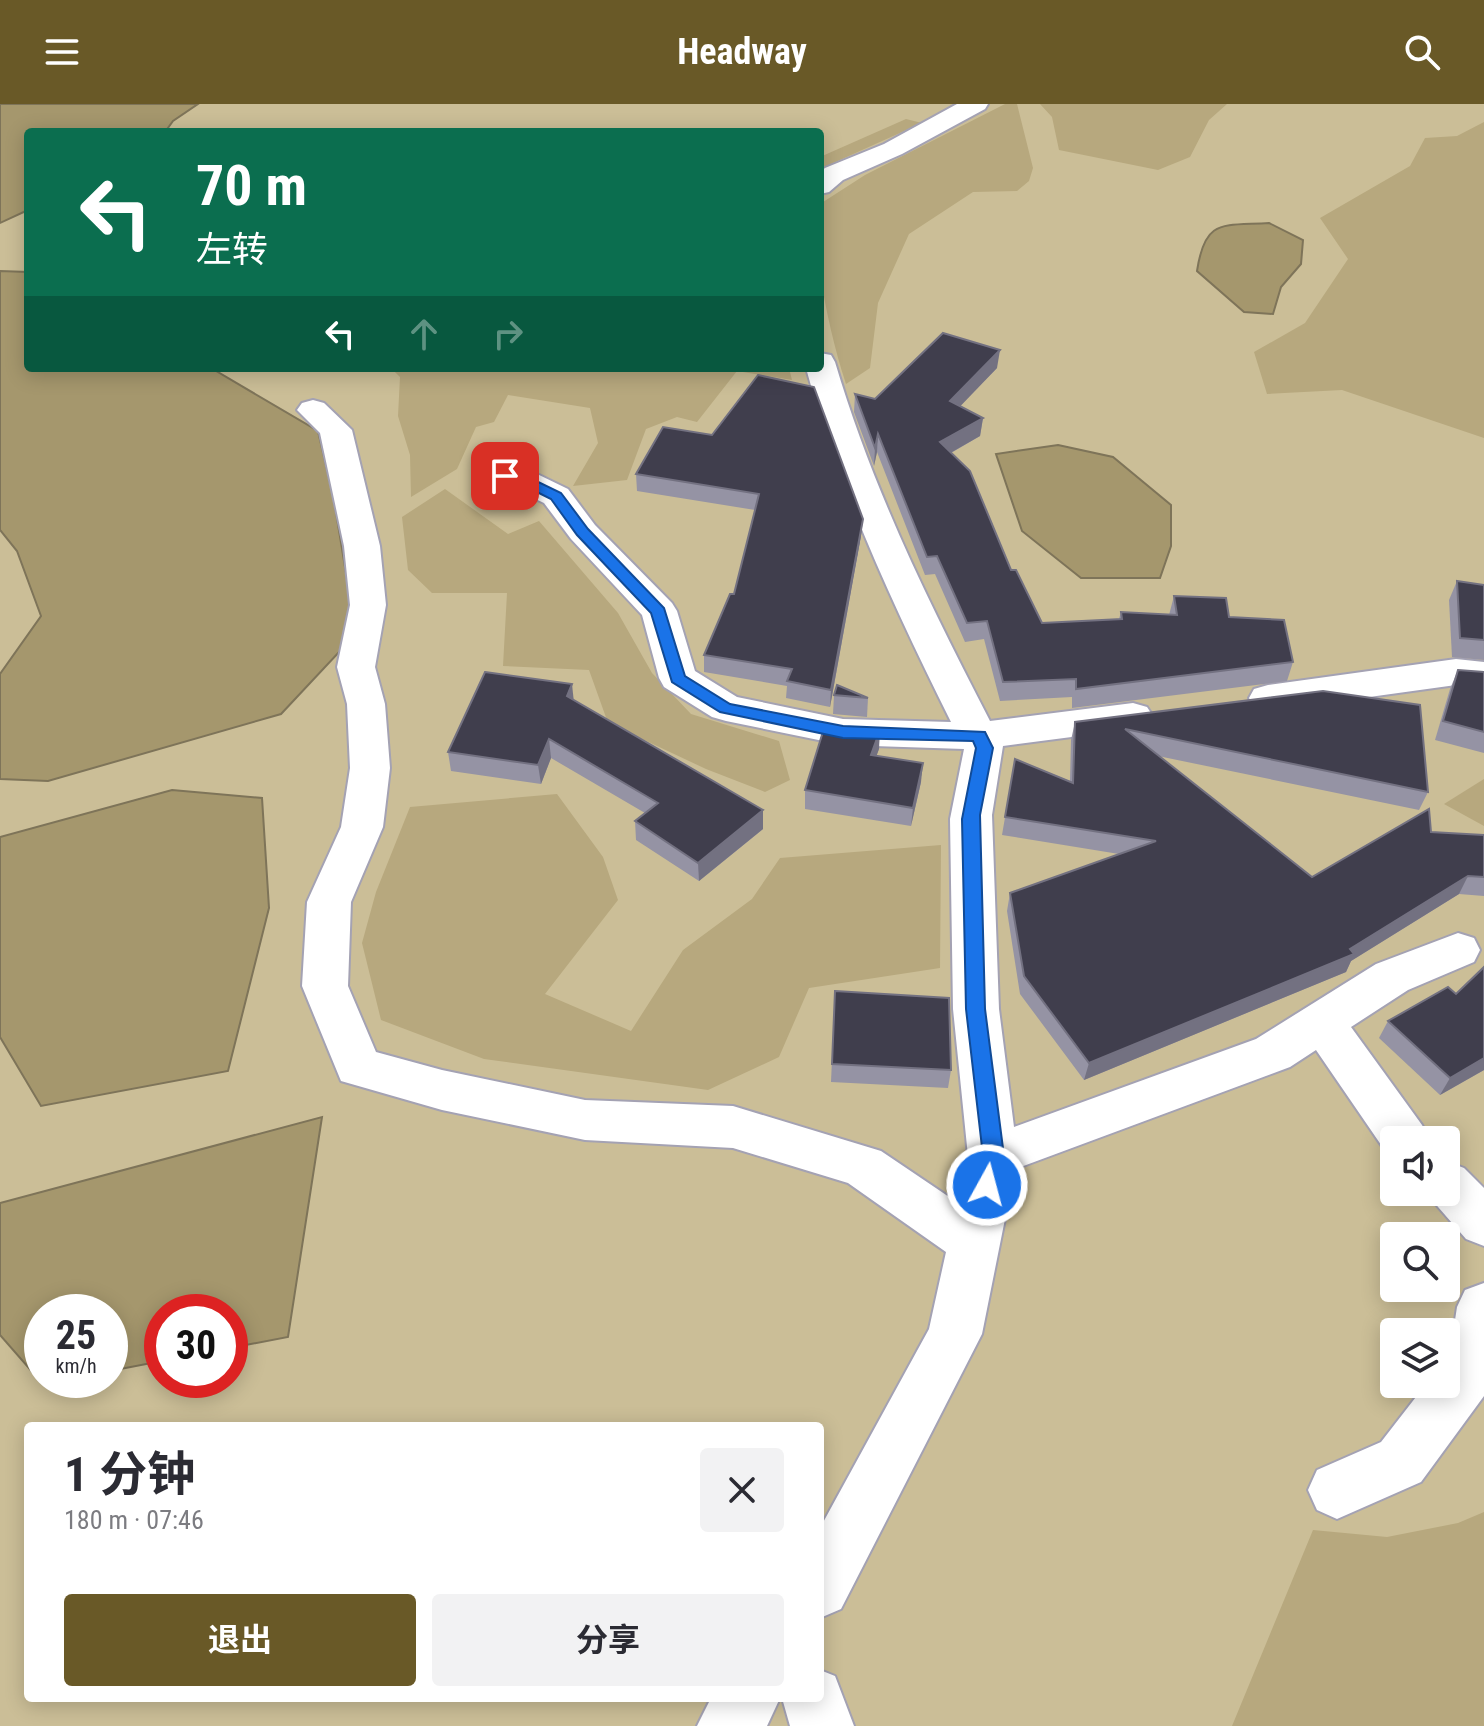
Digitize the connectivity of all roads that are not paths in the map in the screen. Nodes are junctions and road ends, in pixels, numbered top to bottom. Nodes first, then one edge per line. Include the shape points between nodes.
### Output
1 (976, 104) edge
2 (824, 183) edge
3 (823, 372) edge
4 (313, 410) dead end
5 (505, 476) dead end
6 (1484, 675) edge
7 (1234, 703) edge
8 (1163, 712) edge
9 (979, 736) junction
10 (1458, 950) dead end
11 (1322, 1022) junction
12 (1395, 1126) edge
13 (993, 1156) junction
14 (1460, 1198) edge
15 (1484, 1223) edge
16 (975, 1243) junction
17 (1484, 1307) edge
18 (1337, 1490) dead end
19 (824, 1580) edge
20 (746, 1702) edge
21 (814, 1702) edge
22 (729, 1726) edge
23 (822, 1726) edge

1 - 2 street
3 - 9 street via 842,439 910,602
4 - 16 street via 336,430 362,546 368,605 356,667 366,704 370,768 362,827 329,902 325,986 358,1067 585,1120 733,1127 863,1166
5 - 9 street via 556,496 659,611 678,678 726,708 843,732
6 - 7 street via 1456,672
8 - 9 street
9 - 13 street via 984,748 971,819 976,1009
10 - 11 street via 1392,977
11 - 12 street
11 - 13 street via 1273,1053
13 - 16 street
14 - 15 street
16 - 19 street via 955,1334
17 - 18 street via 1476,1363 1401,1462
20 - 22 street
21 - 23 street

